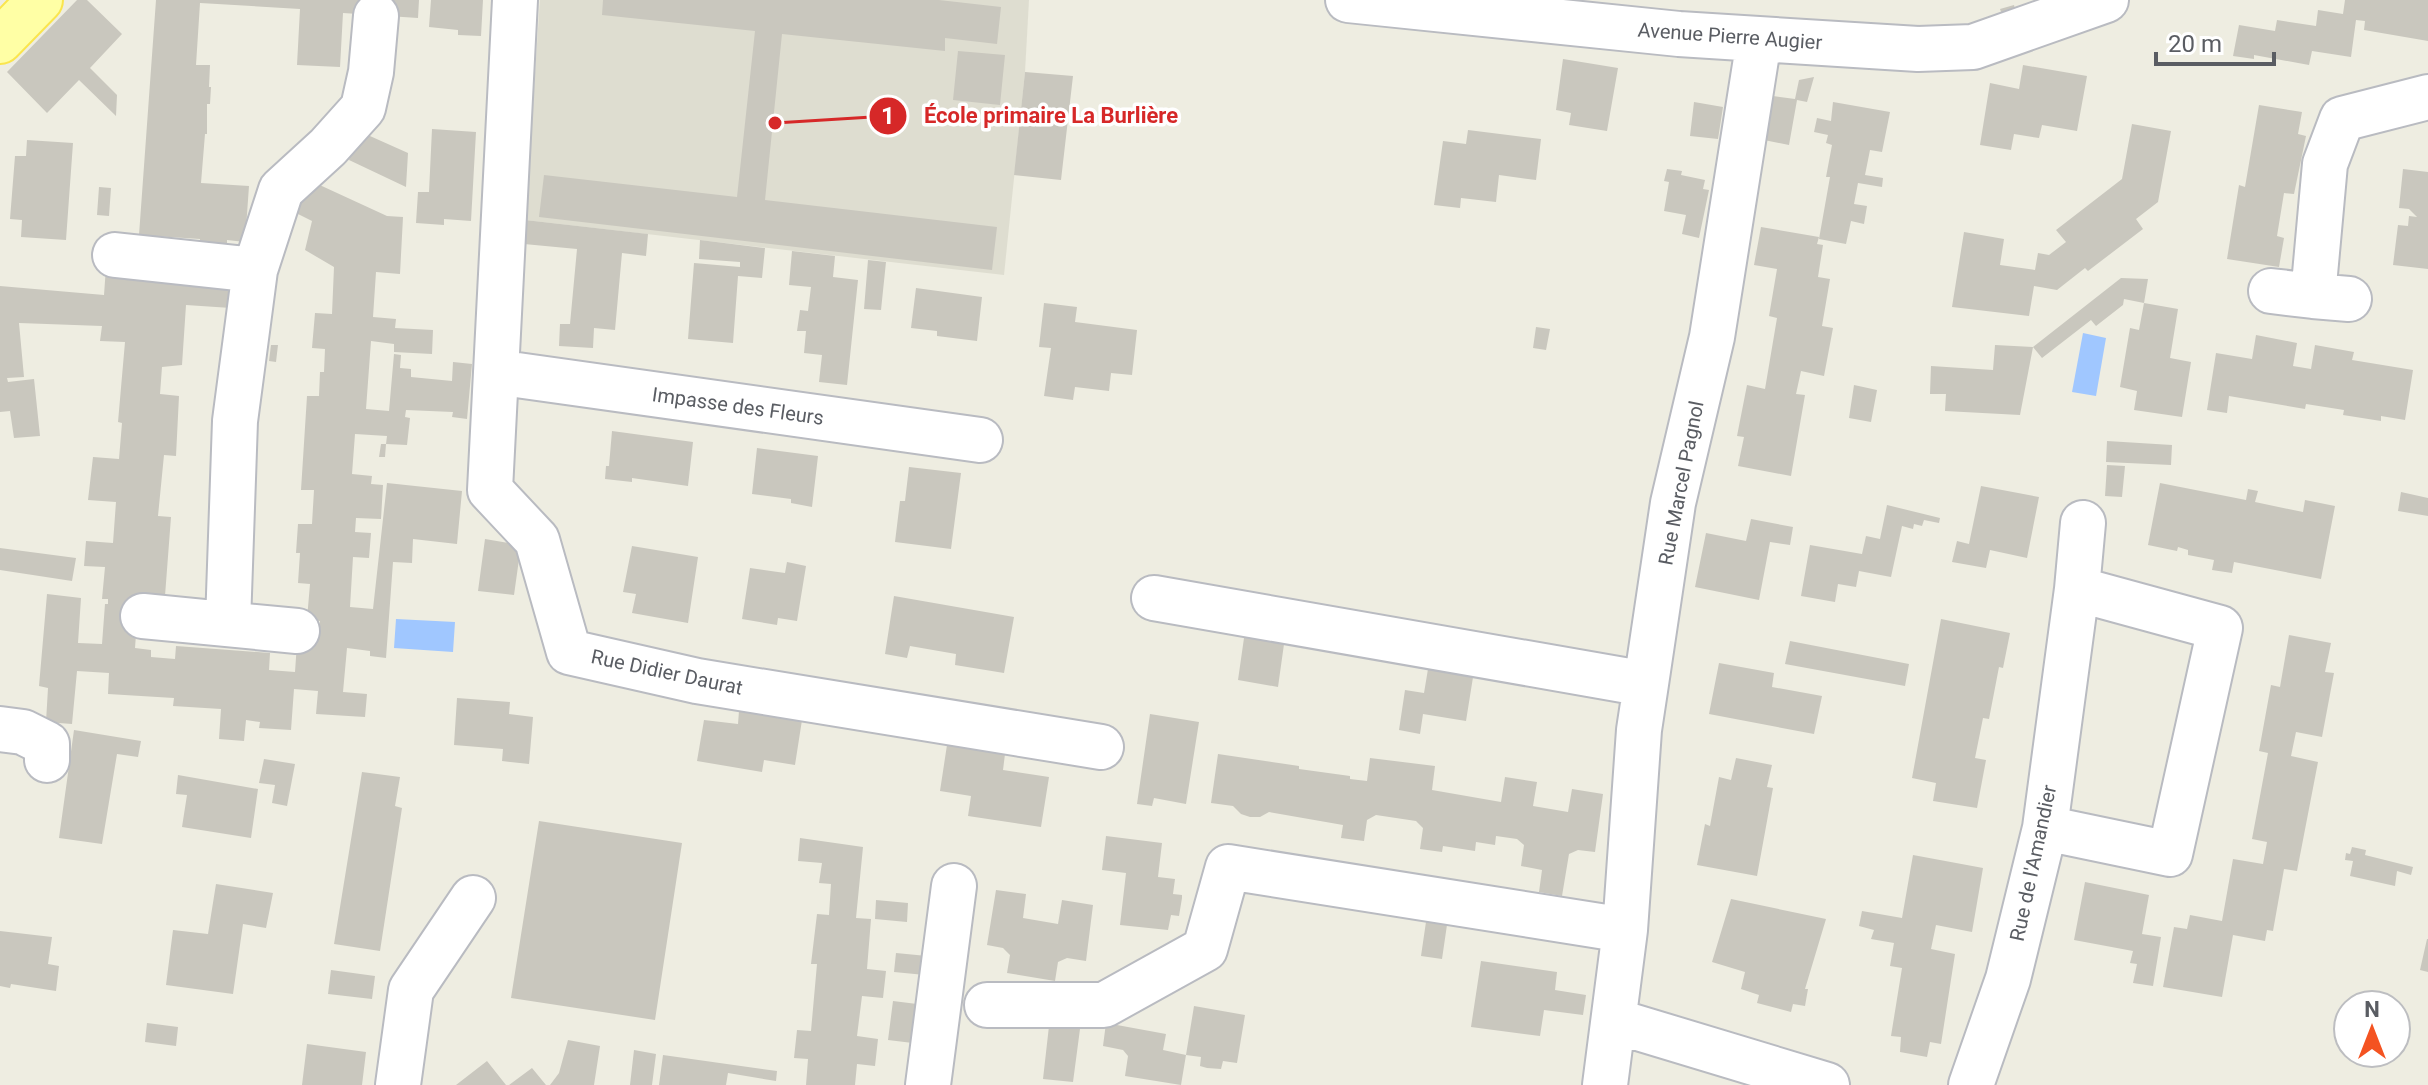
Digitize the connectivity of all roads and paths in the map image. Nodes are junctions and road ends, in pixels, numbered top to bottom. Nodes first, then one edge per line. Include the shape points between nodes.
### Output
1 (40, 0) edge
2 (515, 0) edge
3 (1348, 0) edge
4 (2106, 0) edge
5 (1397, 2) edge
6 (1539, 10) edge
7 (376, 16) dead end
8 (1683, 17) edge
9 (1759, 40) junction
10 (0, 41) edge
11 (2428, 97) edge
12 (115, 255) dead end
13 (255, 270) junction
14 (2311, 295) dead end
15 (496, 372) junction
16 (980, 440) dead end
17 (2083, 523) dead end
18 (2077, 589) junction
19 (1154, 598) dead end
20 (143, 616) dead end
21 (228, 623) junction
22 (297, 631) dead end
23 (1646, 684) junction
24 (0, 729) edge
25 (1101, 747) dead end
26 (47, 760) dead end
27 (2045, 828) junction
28 (954, 886) dead end
29 (473, 898) dead end
30 (1625, 930) junction
31 (987, 1005) dead end
32 (1615, 1021) junction
33 (398, 1085) edge
34 (928, 1085) edge
35 (1605, 1085) edge
36 (1827, 1085) edge
37 (1971, 1085) edge

1 - 10 main road
2 - 15 street, Rue Didier Daurat
3 - 5 street, Avenue Pierre Augier
4 - 9 street, Avenue Pierre Augier via 1973,47
5 - 6 street, Avenue Pierre Augier
6 - 8 street, Avenue Pierre Augier
7 - 13 street via 363,108 281,190
8 - 9 street, Avenue Pierre Augier
9 - 23 street, Rue Marcel Pagnol via 1712,337 1673,503
11 - 14 street via 2342,119 2325,164
12 - 13 street
13 - 21 street via 235,421
15 - 16 street, Impasse des Fleurs
15 - 25 street, Rue Didier Daurat via 490,490 537,540 569,652 697,681
17 - 18 street, Rue de l'Amandier
18 - 27 street, Rue de l'Amandier
18 - 27 street via 2220,628 2170,854
19 - 23 street
20 - 21 street
21 - 22 street
23 - 30 street, Rue Marcel Pagnol
24 - 26 street via 23,732 47,744
27 - 37 street, Rue de l'Amandier via 2008,979
28 - 34 street
29 - 33 street via 411,990
30 - 31 street via 1228,867 1205,949 1104,1005
30 - 32 street, Rue Marcel Pagnol
32 - 35 street, Rue Marcel Pagnol
32 - 36 street

